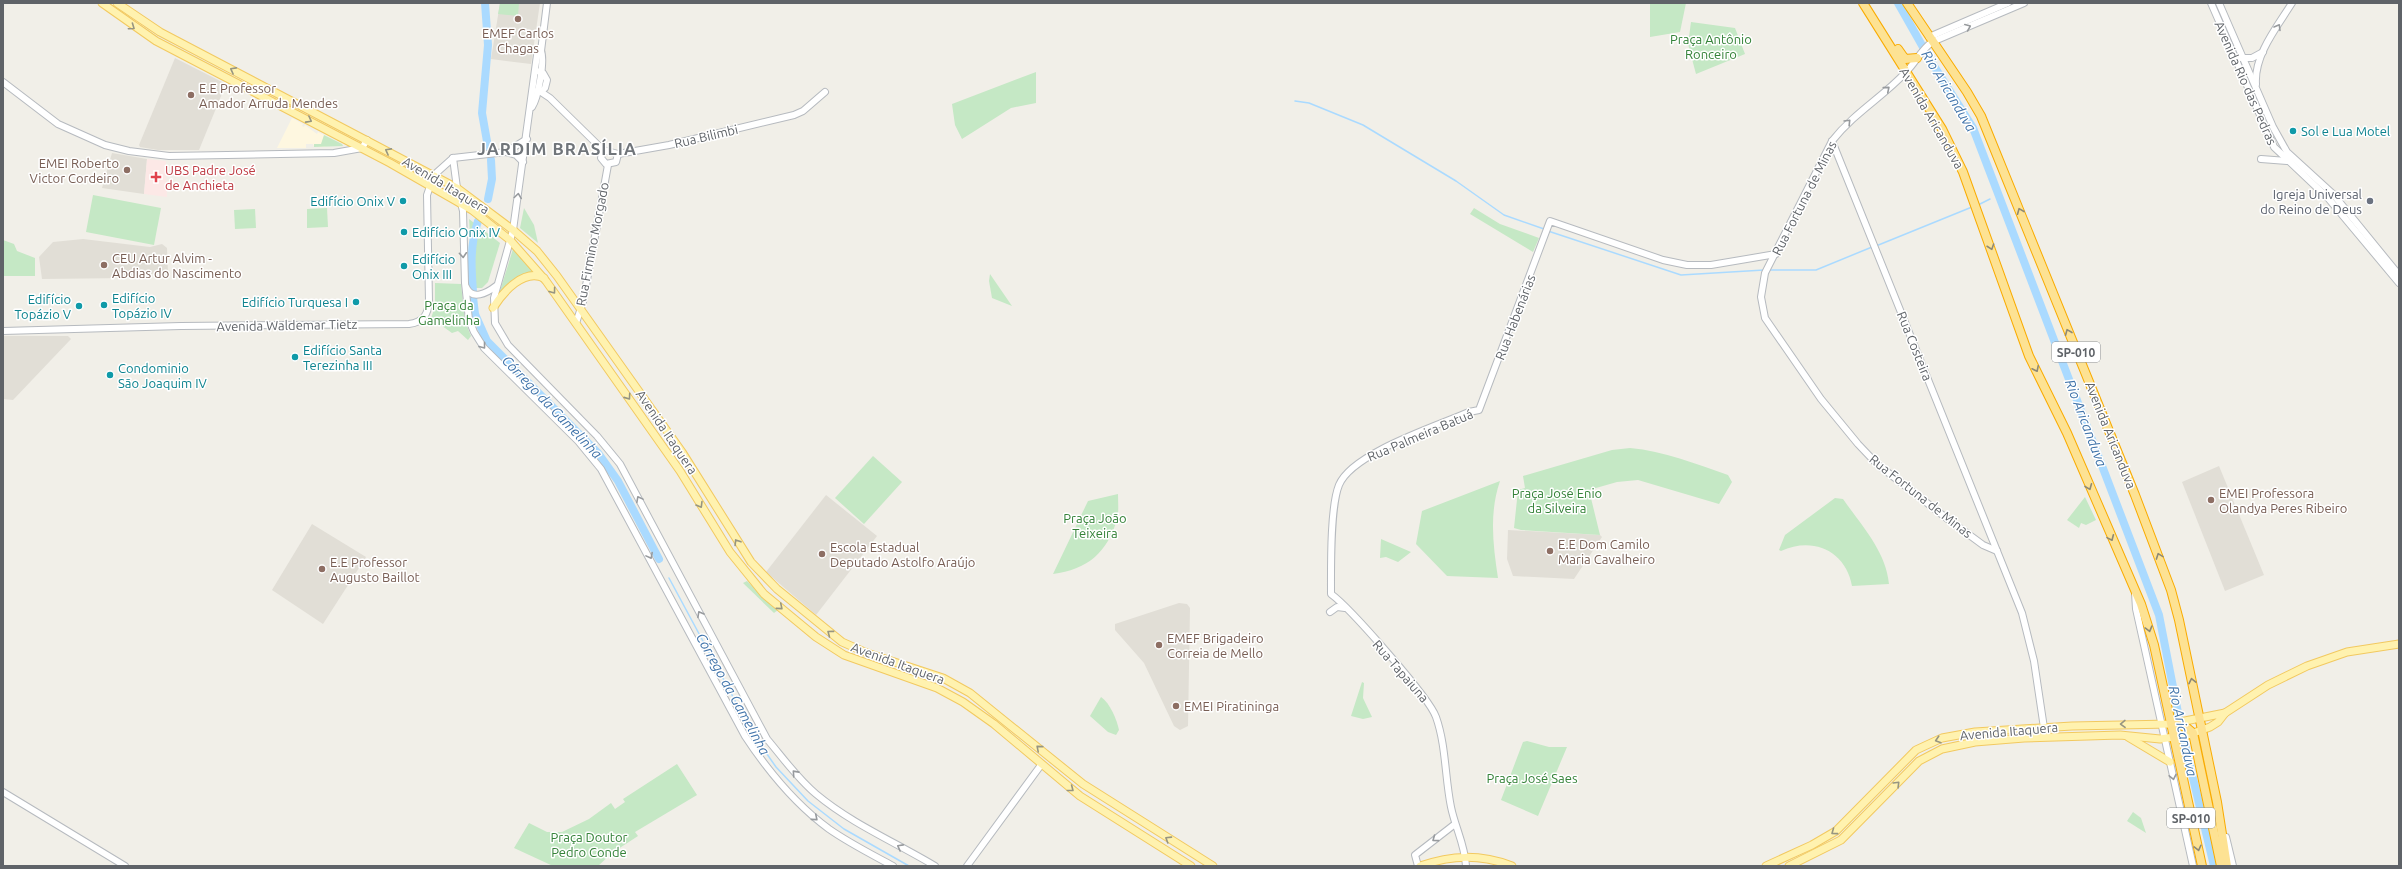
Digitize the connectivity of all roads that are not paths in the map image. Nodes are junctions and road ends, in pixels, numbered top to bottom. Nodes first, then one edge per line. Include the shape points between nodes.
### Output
1 (102, 3) edge
2 (116, 3) edge
3 (547, 3) edge
4 (1863, 3) edge
5 (1907, 3) edge
6 (2008, 3) edge
7 (2024, 3) edge
8 (2211, 3) edge
9 (2219, 3) edge
10 (2292, 3) edge
11 (1874, 22) junction
12 (1931, 39) junction
13 (2263, 52) junction
14 (2234, 56) junction
15 (2243, 59) junction
16 (1914, 62) junction
17 (538, 71) junction
18 (1906, 72) junction
19 (3, 82) edge
20 (534, 82) junction
21 (2257, 90) junction
22 (541, 91) junction
23 (825, 92) dead end
24 (532, 108) junction
25 (2278, 138) junction
26 (527, 139) junction
27 (367, 140) junction
28 (1832, 141) junction
29 (2274, 147) junction
30 (362, 148) junction
31 (603, 150) junction
32 (506, 152) junction
33 (618, 154) junction
34 (453, 158) junction
35 (2261, 159) dead end
36 (2287, 161) junction
37 (523, 162) junction
38 (608, 165) junction
39 (434, 175) junction
40 (431, 185) junction
41 (457, 188) junction
42 (461, 203) junction
43 (513, 230) junction
44 (510, 240) junction
45 (1776, 254) junction
46 (2399, 275) edge
47 (544, 278) junction
48 (465, 283) junction
49 (2399, 283) edge
50 (496, 286) junction
51 (580, 304) junction
52 (493, 308) junction
53 (576, 323) junction
54 (3, 331) edge
55 (1480, 410) joint
56 (1997, 551) junction
57 (1331, 594) joint
58 (1346, 609) junction
59 (1330, 612) dead end
60 (2399, 644) edge
61 (2225, 713) junction
62 (2200, 720) junction
63 (2172, 724) junction
64 (2044, 728) junction
65 (2189, 730) junction
66 (2202, 731) junction
67 (2124, 735) junction
68 (2172, 738) junction
69 (2170, 762) junction
70 (1041, 765) junction
71 (1083, 784) junction
72 (3, 792) edge
73 (2217, 802) junction
74 (1455, 824) junction
75 (1465, 856) junction
76 (125, 866) edge
77 (893, 866) edge
78 (934, 866) edge
79 (967, 866) edge
80 (1191, 866) edge
81 (1213, 866) edge
82 (1419, 866) edge
83 (1466, 866) edge
84 (1512, 866) edge
85 (1766, 866) edge
86 (1789, 866) edge
87 (2193, 866) edge
88 (2202, 866) edge
89 (2221, 866) edge
90 (2227, 866) edge
91 (2233, 866) edge

1 -> 30 main road, Avenida Itaquera via 156,41
27 -> 2 main road, Avenida Itaquera via 160,32
3 - 17 street via 541,51 538,55
4 - 11 highway, Avenida Aricanduva / SP-010
5 - 12 highway, Avenida Aricanduva / SP-010
6 - 12 street
12 -> 7 street
8 - 14 street, Avenida Rio das Pedras
9 - 15 street, Avenida Rio das Pedras
13 -> 10 street
11 - 16 highway via 1884,29 1905,59
11 - 18 highway, Avenida Aricanduva / SP-010
12 - 16 street, Rua Fortuna de Minas
62 -> 12 highway, Avenida Aricanduva / SP-010 via 2178,615 2147,524 1981,116
13 - 15 street via 2252,58
13 - 21 street via 2256,73
14 - 15 street
14 - 29 street, Avenida Rio das Pedras
15 - 21 street, Avenida Rio das Pedras
16 - 18 street, Rua Fortuna de Minas
17 - 20 street
17 - 22 street
28 -> 18 street, Rua Fortuna de Minas via 1855,115
18 -> 63 highway, Avenida Aricanduva / SP-010 via 1949,142 1973,195 2029,356 2066,433 2141,604
19 - 30 street via 58,124 105,145 129,151 161,155 244,155 334,153
20 - 22 street
20 - 24 street
21 - 25 street, Avenida Rio das Pedras
22 - 24 street
22 - 31 street
23 - 33 street, Rua Bilimbi via 803,111 794,115 669,145
24 - 26 street
25 - 29 street
25 - 46 street, Avenida Rio das Pedras via 2291,157 2333,194
26 - 32 street
26 - 37 street
27 - 30 street
39 -> 27 main road, Avenida Itaquera
28 - 45 street, Rua Fortuna de Minas
28 - 56 street, Rua Costeira
29 - 36 street, Avenida Rio das Pedras
30 - 40 main road, Avenida Itaquera
31 - 33 street
31 - 38 street via 601,158
32 - 34 street
32 - 37 street via 516,155
33 - 38 street via 616,162
34 - 39 street
34 - 41 street
35 - 36 street
36 - 49 street, Avenida Rio das Pedras via 2328,198
43 -> 37 street
38 - 51 street, Rua Firmino Morgado
39 - 40 street, Avenida Waldemar Tietz
39 - 41 main road, Avenida Itaquera
40 - 42 main road, Avenida Itaquera
40 - 54 street, Avenida Waldemar Tietz via 427,195 428,311 423,318 414,323
41 - 42 street
41 - 43 main road, Avenida Itaquera
42 - 44 main road, Avenida Itaquera
42 -> 48 street
43 - 44 street
43 - 51 main road, Avenida Itaquera via 547,263
44 - 47 main road, Avenida Itaquera
44 - 50 street
45 - 55 street, Rua Habenárias via 1687,265 1549,223
45 - 56 street, Rua Fortuna de Minas via 1764,276 1762,311 1772,330 1821,399 1877,464 1983,545
47 - 52 main road via 532,276 519,281 503,294
47 -> 53 main road, Avenida Itaquera
48 - 50 street via 468,291 476,294 485,293
48 -> 77 street via 469,320 478,339 495,360 578,442 601,469 757,754 786,789 817,819 842,838
50 - 52 street
51 - 53 street, Rua Firmino Morgado
71 -> 51 main road, Avenida Itaquera via 970,693 943,678 842,642 766,579 747,557 690,464
78 -> 52 street via 839,812 809,788 767,739 620,464 597,436 502,338 495,323
53 -> 70 main road, Avenida Itaquera via 680,470 730,552 764,594 816,637 844,655 937,688 964,702
55 - 57 street, Rua Palmeira Batuá via 1469,412 1366,457 1349,470 1339,484 1335,505
56 - 64 street via 2024,620 2034,661
57 - 58 street, Rua Tapaiuna
58 - 59 street via 1337,607
58 - 74 street, Rua Tapaiuna via 1403,672 1433,710 1439,729
60 - 61 main road, Avenida Itaquera via 2321,660 2271,683
61 - 62 main road, Avenida Itaquera
61 - 66 main road, Avenida Itaquera via 2218,722
62 - 65 main road, Avenida Itaquera
62 - 66 highway, Avenida Aricanduva / SP-010
63 -> 64 main road, Avenida Itaquera
63 - 65 highway
63 - 68 highway, SP-010
64 -> 85 main road, Avenida Itaquera via 1962,734 1924,745 1889,775 1836,831
65 - 66 main road, Avenida Itaquera
65 - 68 main road, Avenida Itaquera
65 - 89 highway
66 - 73 highway, Avenida Aricanduva / SP-010
67 - 68 main road, Avenida Itaquera
67 - 69 main road
86 -> 67 main road, Avenida Itaquera via 1841,840 1920,761 1942,750 1975,742
68 - 69 street
68 -> 88 highway, SP-010
69 -> 87 street
70 - 71 main road via 1050,764 1072,780
70 - 79 street
70 -> 80 main road, Avenida Itaquera via 1080,796
81 -> 71 main road, Avenida Itaquera
72 - 76 street
73 - 90 highway, Avenida Aricanduva / SP-010
73 - 91 street, Avenida Aricanduva
74 - 75 street, Rua Tapaiuna
74 -> 82 street via 1415,856
75 - 82 main road via 1439,859
75 - 83 street, Rua Tapaiuna
75 - 84 main road via 1494,860

